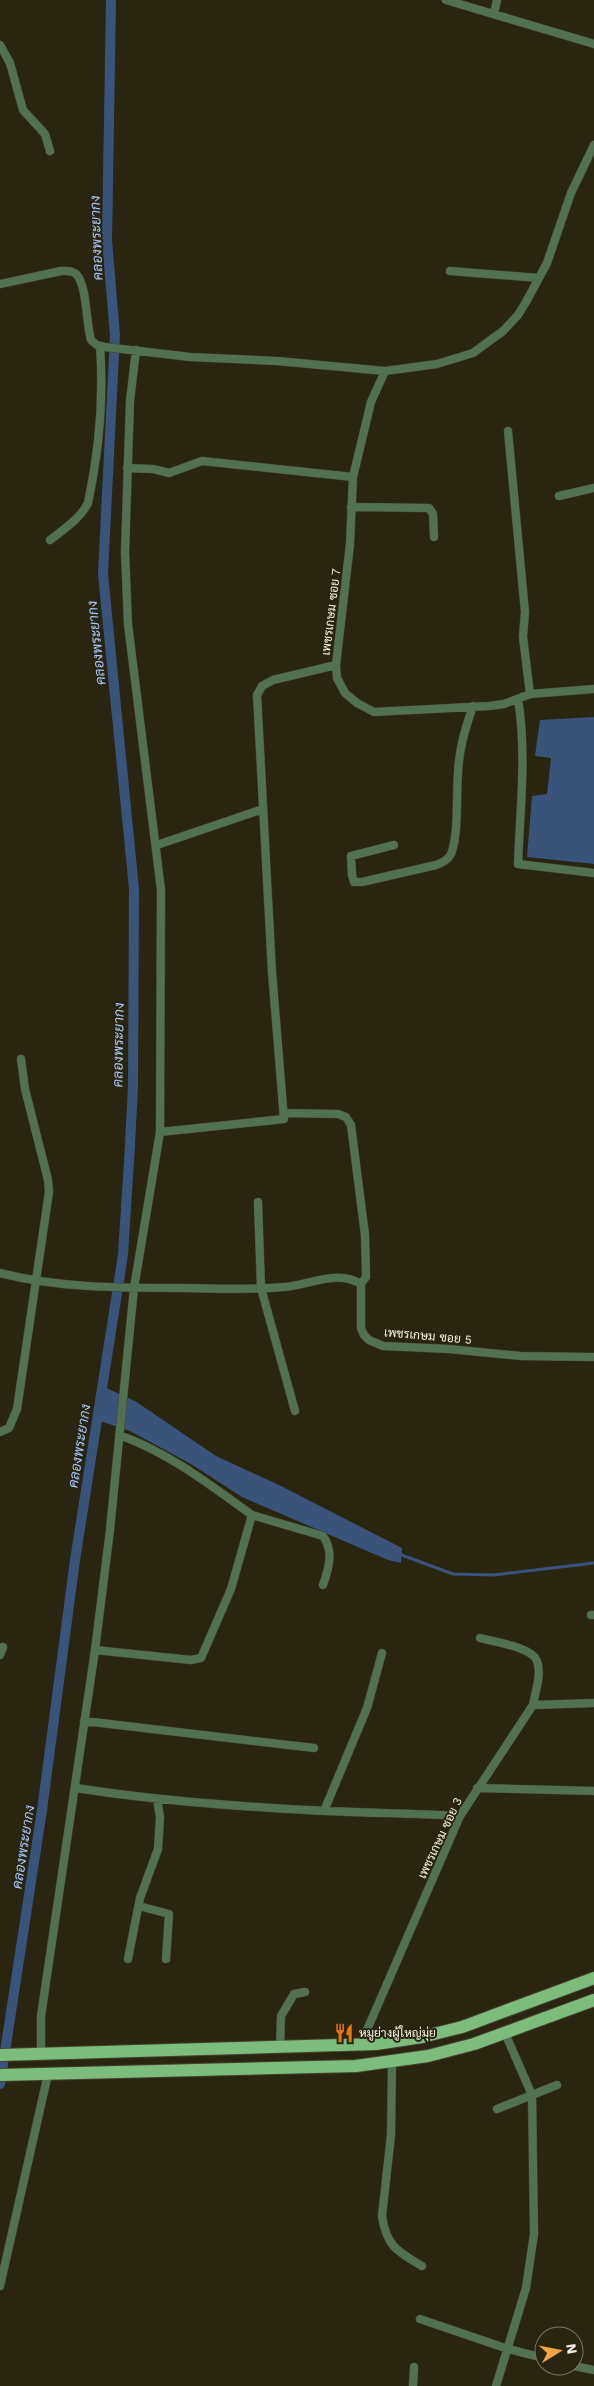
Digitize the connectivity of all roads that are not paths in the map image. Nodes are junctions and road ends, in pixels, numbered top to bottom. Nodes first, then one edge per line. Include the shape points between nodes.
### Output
1 (446, 0) edge
2 (497, 0) edge
3 (494, 14) junction
4 (594, 44) edge
5 (0, 45) edge
6 (594, 144) edge
7 (50, 151) dead end
8 (450, 271) dead end
9 (539, 278) junction
10 (0, 284) edge
11 (103, 347) junction
12 (132, 350) junction
13 (385, 371) junction
14 (508, 431) dead end
15 (127, 468) junction
16 (353, 477) junction
17 (594, 488) edge
18 (559, 496) dead end
19 (351, 507) junction
20 (434, 537) dead end
21 (50, 540) dead end
22 (336, 665) junction
23 (594, 690) edge
24 (530, 694) junction
25 (518, 699) junction
26 (473, 706) junction
27 (263, 808) junction
28 (157, 845) junction
29 (394, 845) dead end
30 (594, 873) edge
31 (21, 1059) dead end
32 (284, 1114) junction
33 (160, 1132) junction
34 (258, 1202) dead end
35 (0, 1273) edge
36 (36, 1279) junction
37 (361, 1284) junction
38 (131, 1288) junction
39 (261, 1288) junction
40 (594, 1358) edge
41 (295, 1411) dead end
42 (0, 1432) edge
43 (120, 1434) junction
44 (252, 1515) junction
45 (323, 1585) dead end
46 (480, 1638) dead end
47 (3, 1647) dead end
48 (95, 1650) junction
49 (382, 1653) dead end
50 (0, 1655) edge
51 (594, 1703) edge
52 (533, 1705) junction
53 (84, 1721) junction
54 (314, 1748) dead end
55 (76, 1788) junction
56 (477, 1788) junction
57 (594, 1791) edge
58 (157, 1799) junction
59 (324, 1811) junction
60 (460, 1816) junction
61 (138, 1906) junction
62 (128, 1959) dead end
63 (166, 1959) dead end
64 (594, 1978) edge
65 (305, 1992) dead end
66 (594, 2000) edge
67 (505, 2033) junction
68 (360, 2046) junction
69 (280, 2048) junction
70 (0, 2054) edge
71 (38, 2054) junction
72 (392, 2063) junction
73 (48, 2074) junction
74 (0, 2075) edge
75 (557, 2085) dead end
76 (532, 2095) junction
77 (498, 2108) dead end
78 (422, 2266) dead end
79 (0, 2286) edge
80 (420, 2319) dead end
81 (508, 2349) junction
82 (534, 2356) edge
83 (414, 2367) dead end
84 (413, 2386) edge
85 (496, 2386) edge

1 - 3 street
2 - 3 street
3 - 4 street
5 - 7 street via 10,63 23,110 45,134
6 - 9 street via 571,193
8 - 9 street
9 - 13 street via 518,315 473,353 437,364
10 - 11 street via 61,271 69,270 76,274 82,282 91,340
11 - 12 street
11 - 21 street via 101,423 88,503 76,520
12 - 13 street
12 - 15 street
13 - 16 street, เพชรเกษม ซอย 7 via 371,402
14 - 24 street
15 - 16 street via 169,473 202,461
15 - 28 street via 125,552 128,624
16 - 19 street, เพชรเกษม ซอย 7
17 - 18 street
19 - 20 street via 429,508 433,514
19 - 22 street, เพชรเกษม ซอย 7 via 344,611
22 - 26 street, เพชรเกษม ซอย 7 via 337,678 346,693 374,712
22 - 27 street via 273,680 262,686 257,695
23 - 24 street, เพชรเกษม ซอย 7
24 - 25 street, เพชรเกษม ซอย 7
25 - 26 street, เพชรเกษม ซอย 7 via 504,704
25 - 30 street via 522,722 518,864
26 - 29 street via 462,738 451,854 436,865 354,882 352,856
27 - 28 street
27 - 32 street
28 - 33 street via 162,920
31 - 36 street via 25,1089 49,1187
32 - 33 street via 284,1119
32 - 37 street, เพชรเกษม ซอย 5 via 346,1116 350,1125 365,1235 366,1277
33 - 38 street
34 - 39 street
35 - 36 street
36 - 38 street via 61,1284
36 - 42 street via 17,1409 8,1428
37 - 39 street via 352,1278 341,1277 284,1288
37 - 40 street, เพชรเกษม ซอย 5 via 361,1328 369,1340 383,1346
38 - 39 street
38 - 43 street
39 - 41 street
43 - 44 street via 167,1457
43 - 48 street
44 - 45 street via 323,1536 330,1553
44 - 48 street via 231,1589 201,1658 191,1660
46 - 52 street via 529,1652 536,1658 538,1675
47 - 50 street
48 - 53 street
49 - 59 street via 367,1708
51 - 52 street
52 - 56 street, เพชรเกษม ซอย 3
53 - 54 street
53 - 55 street
55 - 58 street
55 - 71 street
56 - 57 street
56 - 60 street, เพชรเกษม ซอย 3
58 - 59 street
58 - 61 street via 160,1817 158,1849
59 - 60 street
60 - 68 street, เพชรเกษม ซอย 3
61 - 62 street
61 - 63 street via 169,1914
64 - 68 main road via 444,2032
65 - 69 street via 294,1994 282,2012
66 - 67 main road
67 - 72 main road
67 - 76 street
68 - 69 main road
69 - 71 main road
70 - 71 main road
72 - 73 main road
72 - 78 street via 391,2135 382,2216 395,2250
73 - 74 main road
73 - 79 street
75 - 76 street
76 - 77 street
76 - 81 street via 534,2234 526,2288
80 - 81 street
81 - 82 street
81 - 85 street
83 - 84 street

